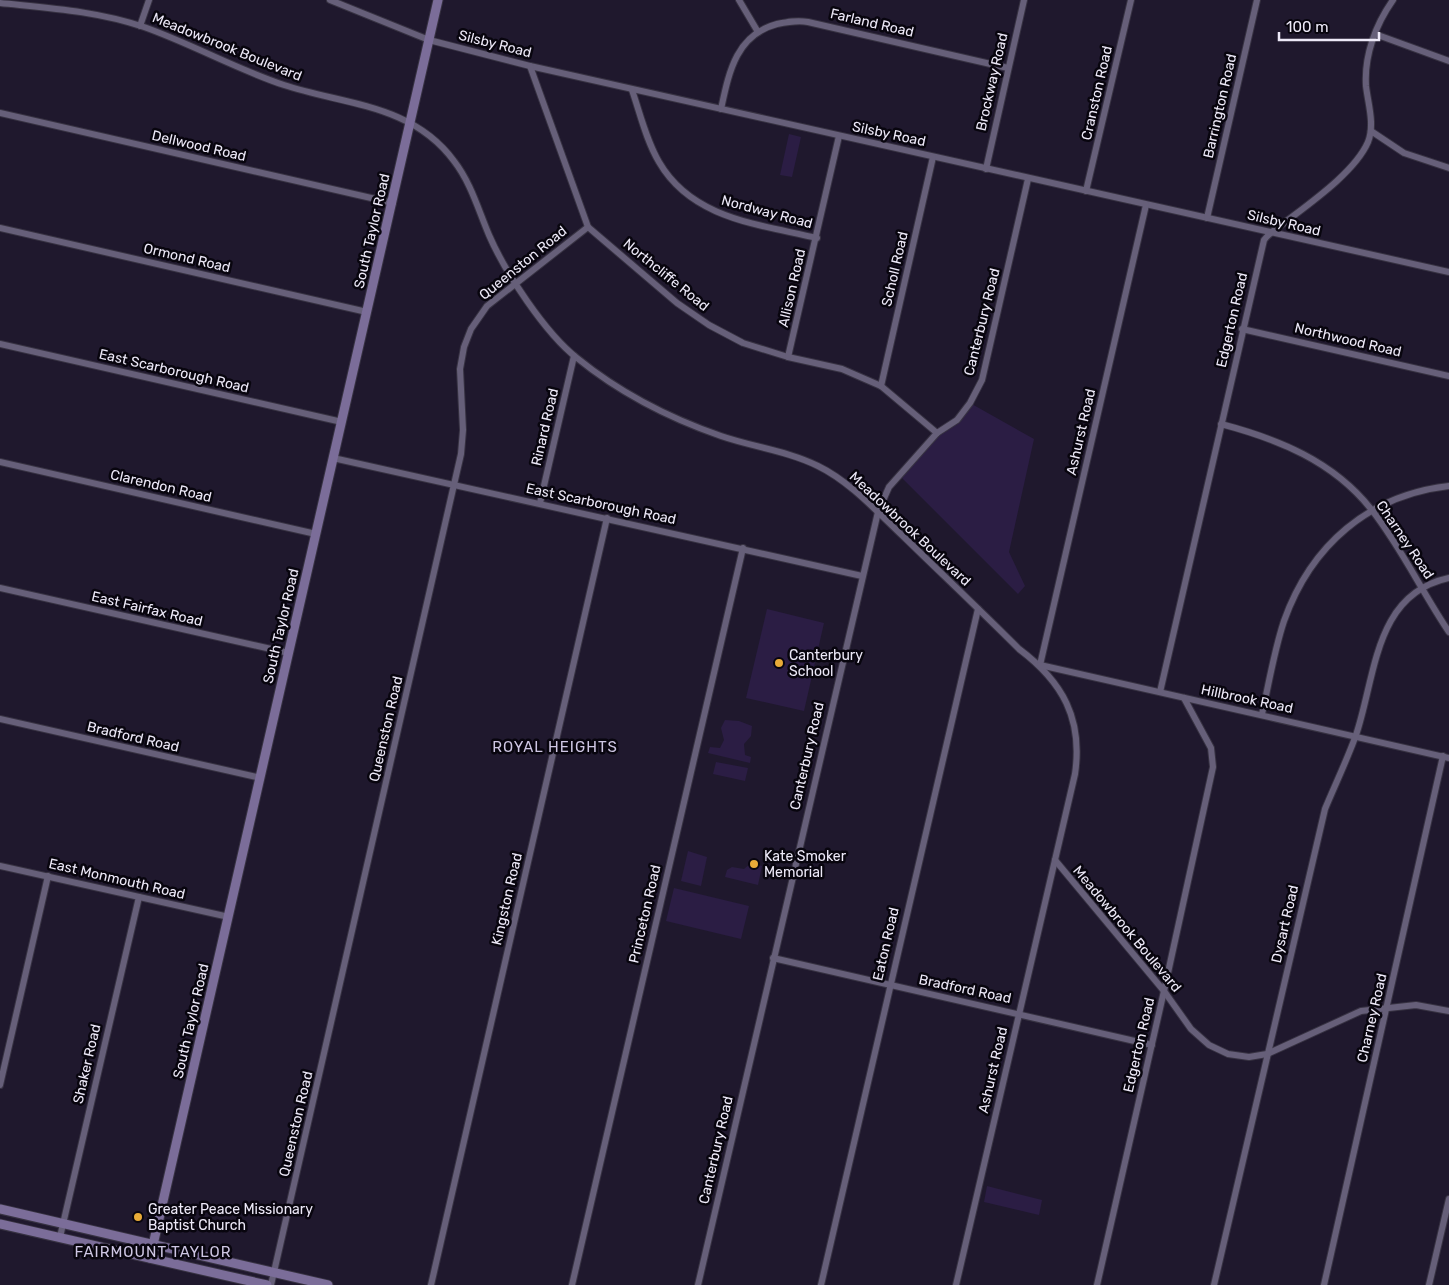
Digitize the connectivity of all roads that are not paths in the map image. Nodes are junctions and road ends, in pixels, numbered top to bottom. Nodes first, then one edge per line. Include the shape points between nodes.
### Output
1 (149, 0) edge
2 (330, 0) edge
3 (438, 0) edge
4 (739, 0) edge
5 (1024, 0) edge
6 (1131, 0) edge
7 (1257, 0) edge
8 (1393, 0) edge
9 (0, 3) edge
10 (140, 26) junction
11 (758, 32) junction
12 (1375, 34) junction
13 (429, 40) junction
14 (1449, 61) edge
15 (530, 66) junction
16 (1008, 68) junction
17 (632, 90) junction
18 (721, 109) junction
19 (0, 113) edge
20 (411, 122) junction
21 (1371, 131) junction
22 (839, 136) junction
23 (933, 157) junction
24 (1449, 168) edge
25 (986, 169) junction
26 (1028, 179) junction
27 (1086, 191) junction
28 (393, 203) junction
29 (1146, 205) junction
30 (1207, 218) junction
31 (588, 227) junction
32 (0, 228) edge
33 (1269, 232) junction
34 (816, 238) junction
35 (1449, 272) edge
36 (515, 284) junction
37 (368, 312) junction
38 (1242, 329) junction
39 (0, 344) edge
40 (574, 356) junction
41 (788, 357) junction
42 (1449, 376) edge
43 (881, 386) junction
44 (342, 422) junction
45 (1221, 424) junction
46 (937, 433) junction
47 (333, 458) junction
48 (0, 462) edge
49 (455, 484) junction
50 (1449, 486) edge
51 (540, 503) junction
52 (1371, 509) junction
53 (878, 512) junction
54 (607, 518) junction
55 (316, 534) junction
56 (743, 548) junction
57 (862, 576) junction
58 (1449, 578) edge
59 (1421, 587) junction
60 (0, 588) edge
61 (978, 609) junction
62 (1449, 632) edge
63 (289, 653) junction
64 (1040, 665) junction
65 (1160, 692) junction
66 (1184, 698) junction
67 (1262, 714) junction
68 (0, 720) edge
69 (1356, 736) junction
70 (1446, 757) edge
71 (261, 778) junction
72 (1055, 860) junction
73 (0, 866) edge
74 (48, 876) junction
75 (139, 897) junction
76 (229, 917) junction
77 (773, 958) junction
78 (889, 985) junction
79 (1164, 991) junction
80 (1388, 1007) junction
81 (1449, 1011) edge
82 (1019, 1014) junction
83 (1152, 1045) junction
84 (1267, 1054) junction
85 (0, 1086) edge
86 (1449, 1199) edge
87 (0, 1210) edge
88 (0, 1224) edge
89 (64, 1224) junction
90 (60, 1237) junction
91 (154, 1245) junction
92 (196, 1255) junction
93 (150, 1258) junction
94 (193, 1268) junction
95 (274, 1273) junction
96 (267, 1285) edge
97 (271, 1285) edge
98 (328, 1285) edge
99 (431, 1285) edge
100 (572, 1285) edge
101 (698, 1285) edge
102 (821, 1285) edge
103 (956, 1285) edge
104 (1097, 1285) edge
105 (1214, 1285) edge
106 (1324, 1285) edge
107 (1429, 1285) edge

1 - 10 street
2 - 13 street, Silsby Road
3 - 13 main road, South Taylor Road
4 - 11 street
5 - 16 street, Brockway Road
6 - 27 street, Cranston Road
7 - 30 street, Barrington Road
8 - 12 street
9 - 10 street, Meadowbrook Boulevard via 81,12
10 - 20 street, Meadowbrook Boulevard via 280,83 376,107
11 - 16 street, Farland Road via 782,23 808,22
11 - 18 street, Farland Road via 743,45 732,64
12 - 14 street
12 - 21 street via 1366,72
13 - 15 street, Silsby Road
13 - 20 main road, South Taylor Road
15 - 17 street, Silsby Road
15 - 31 street, Northcliffe Road
16 - 25 street, Brockway Road
17 - 18 street, Silsby Road
17 - 34 street, Nordway Road via 658,162 684,193 726,216
18 - 22 street, Silsby Road
19 - 28 street, Dellwood Road
20 - 28 main road, South Taylor Road
20 - 36 street, Meadowbrook Boulevard via 442,147 463,174 490,237
21 - 24 street via 1404,153
21 - 33 street via 1364,150 1352,167
22 - 23 street, Silsby Road
22 - 34 street, Allison Road
23 - 25 street, Silsby Road
23 - 43 street, Scholl Road
25 - 26 street, Silsby Road
26 - 27 street, Silsby Road
26 - 46 street, Canterbury Road via 982,380 957,420
27 - 29 street, Silsby Road
28 - 37 main road, South Taylor Road
29 - 30 street, Silsby Road
29 - 64 street, Ashurst Road
30 - 33 street, Silsby Road
31 - 36 street, Queenston Road
31 - 41 street, Northcliffe Road via 677,303 709,325 743,343
32 - 37 street, Ormond Road
33 - 35 street, Silsby Road
33 - 38 street, Edgerton Road via 1264,240
34 - 41 street, Allison Road
36 - 40 street, Meadowbrook Boulevard
36 - 49 street, Queenston Road via 487,306 471,329 464,347 460,369 463,430
37 - 44 main road, South Taylor Road
38 - 42 street, Northwood Road
38 - 45 street, Edgerton Road
39 - 44 street, East Scarborough Road
40 - 51 street, Rinard Road
40 - 53 street, Meadowbrook Boulevard via 635,398 676,419 819,466
41 - 43 street, Northcliffe Road via 842,369
43 - 46 street, Northcliffe Road
44 - 47 main road, South Taylor Road
45 - 52 street, Charney Road via 1264,435 1296,450 1340,479
45 - 65 street, Edgerton Road
46 - 53 street, Canterbury Road via 889,487
47 - 49 street, East Scarborough Road
47 - 55 main road, South Taylor Road
48 - 55 street, Clarendon Road
49 - 51 street, East Scarborough Road
49 - 95 street, Queenston Road
50 - 52 street via 1418,491
51 - 54 street, East Scarborough Road
52 - 59 street, Charney Road
52 - 67 street via 1323,551 1298,589 1284,622
53 - 57 street, Canterbury Road
53 - 61 street, Meadowbrook Boulevard
54 - 56 street, East Scarborough Road
54 - 99 street, Kingston Road
55 - 63 main road, South Taylor Road
56 - 57 street, East Scarborough Road
56 - 100 street, Princeton Road
57 - 77 street, Canterbury Road
58 - 59 street
59 - 62 street, Charney Road
59 - 69 street, Dysart Road via 1403,604 1385,629
60 - 63 street, East Fairfax Road
61 - 64 street, Meadowbrook Boulevard
61 - 78 street, Eaton Road
63 - 71 main road, South Taylor Road
64 - 65 street, Hillbrook Road
64 - 72 street, Meadowbrook Boulevard via 1059,688 1069,707 1077,748
65 - 66 street, Hillbrook Road
66 - 67 street, Hillbrook Road
66 - 79 street, Edgerton Road via 1211,748 1213,767
67 - 69 street, Hillbrook Road
68 - 71 street, Bradford Road
69 - 70 street, Hillbrook Road
69 - 84 street, Dysart Road via 1325,809
70 - 80 street, Charney Road
71 - 76 main road, South Taylor Road
72 - 79 street, Meadowbrook Boulevard
72 - 82 street, Ashurst Road
73 - 74 street, East Monmouth Road
74 - 75 street, East Monmouth Road
74 - 85 street
75 - 76 street, East Monmouth Road
75 - 89 street, Shaker Road
76 - 91 main road, South Taylor Road
77 - 78 street, Bradford Road
77 - 101 street, Canterbury Road
78 - 82 street, Bradford Road
78 - 102 street, Eaton Road
79 - 83 street, Edgerton Road
79 - 84 street, Meadowbrook Boulevard via 1191,1029 1214,1048 1238,1057
80 - 81 street, Meadowbrook Boulevard via 1416,1005
80 - 84 street, Meadowbrook Boulevard via 1345,1017
80 - 106 street, Charney Road
82 - 83 street, Bradford Road
82 - 103 street, Ashurst Road
83 - 104 street, Edgerton Road
84 - 105 street, Dysart Road
86 - 107 street
87 - 89 main road
88 - 90 main road
89 - 90 street, Shaker Road
89 - 91 main road
90 - 93 main road
91 - 92 main road
91 - 93 main road, South Taylor Road
92 - 94 main road
92 - 95 main road
93 - 94 main road
94 - 96 main road
95 - 97 street, Queenston Road
95 - 98 main road

